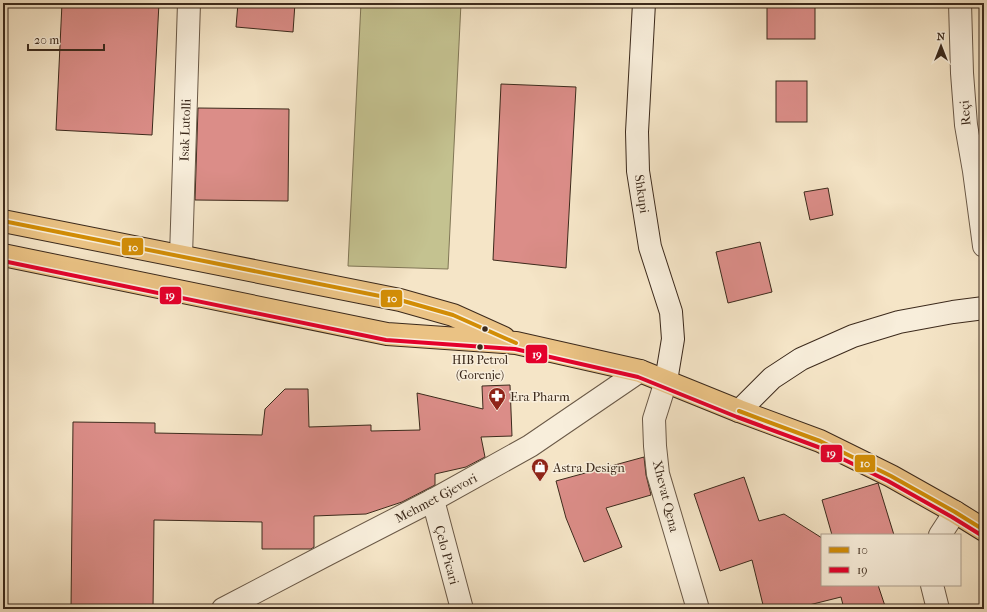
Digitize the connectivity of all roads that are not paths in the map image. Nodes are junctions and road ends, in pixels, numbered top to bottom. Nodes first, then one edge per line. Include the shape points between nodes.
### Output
1 (189, 3) edge
2 (644, 3) edge
3 (960, 3) edge
4 (3, 220) edge
5 (984, 246) edge
6 (3, 255) edge
7 (182, 256) junction
8 (984, 308) edge
9 (516, 343) junction
10 (640, 371) junction
11 (666, 381) junction
12 (739, 411) junction
13 (433, 500) junction
14 (955, 512) junction
15 (984, 530) edge
16 (941, 534) edge
17 (932, 586) edge
18 (233, 606) edge
19 (462, 609) edge
20 (698, 609) edge
21 (938, 609) edge

1 - 7 street, Isak Lutolli
2 - 11 street, Shkupi via 637,132 638,171 650,247 671,312 673,339
3 - 5 street, Reçi via 966,125
4 - 7 main road
6 - 9 main road via 387,334
7 - 9 main road via 400,300 453,315
8 - 12 street via 898,322 853,336 801,359 772,378
9 - 10 main road
10 - 11 main road
10 - 13 street, Mehmet Gjevori via 530,446
11 - 12 main road
11 - 20 street, Xhevat Qena via 654,419 658,474
12 - 14 main road via 820,441 891,476
13 - 18 street, Mehmet Gjevori
13 - 19 street, Çelo Picari
14 - 15 main road
14 - 16 street
17 - 21 street

